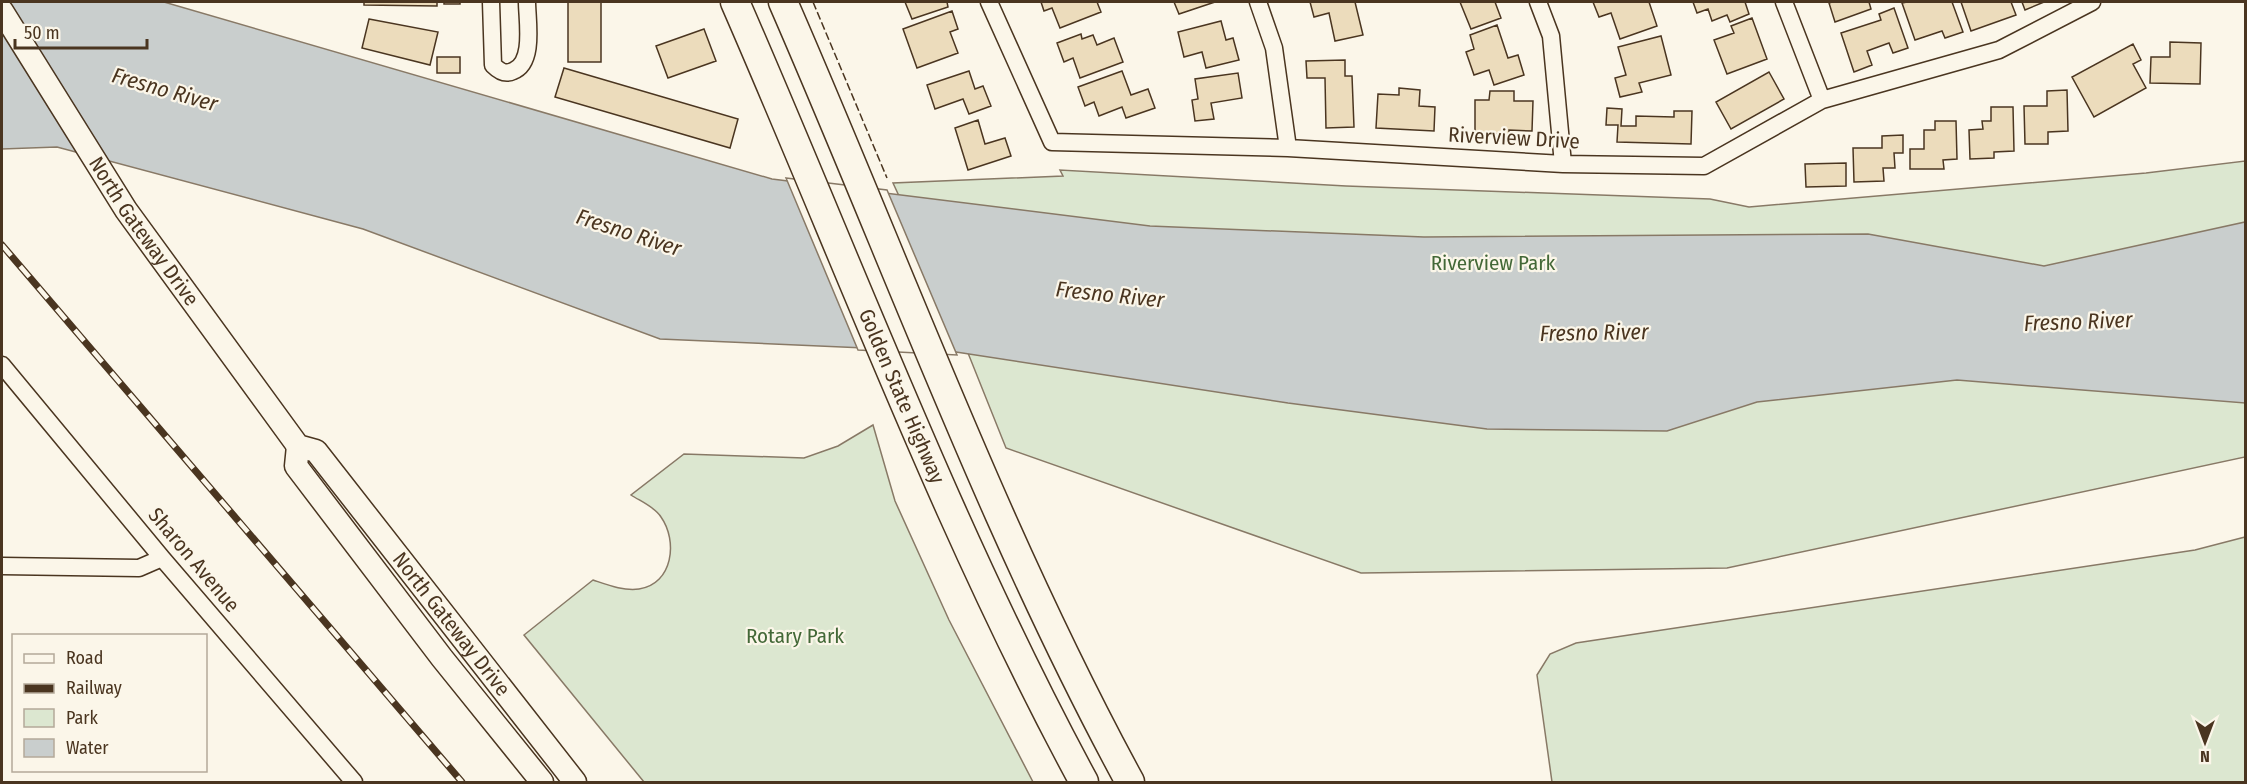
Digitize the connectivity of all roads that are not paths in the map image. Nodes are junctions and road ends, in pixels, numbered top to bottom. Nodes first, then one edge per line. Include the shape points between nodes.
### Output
1 (491, 2) edge
2 (527, 2) edge
3 (735, 2) edge
4 (783, 2) edge
5 (989, 2) edge
6 (1258, 2) edge
7 (1538, 2) edge
8 (1784, 2) edge
9 (2092, 2) edge
10 (2, 11) edge
11 (1822, 100) junction
12 (1288, 148) junction
13 (1563, 164) junction
14 (2, 365) edge
15 (298, 446) junction
16 (162, 558) junction
17 (2, 566) edge
18 (354, 783) edge
19 (542, 783) edge
20 (575, 783) edge
21 (1084, 783) edge
22 (1131, 783) edge

1 - 2 street via 493,65 510,73 519,69 527,52
3 - 21 highway, Golden State Highway via 956,522 1008,635
4 - 22 highway, Golden State Highway via 1002,524 1090,708
5 - 12 street, Riverview Drive via 1052,142
6 - 12 street via 1274,48
7 - 13 street via 1551,36
8 - 11 street
9 - 11 street, Riverview Drive via 1999,50
10 - 15 main road, North Gateway Drive via 126,210
11 - 13 street, Riverview Drive via 1704,166
12 - 13 street, Riverview Drive
14 - 16 street, Sharon Avenue
15 - 19 main road, North Gateway Drive via 296,466
15 - 20 main road, North Gateway Drive via 316,451
16 - 17 street via 139,568
16 - 18 street, Sharon Avenue

